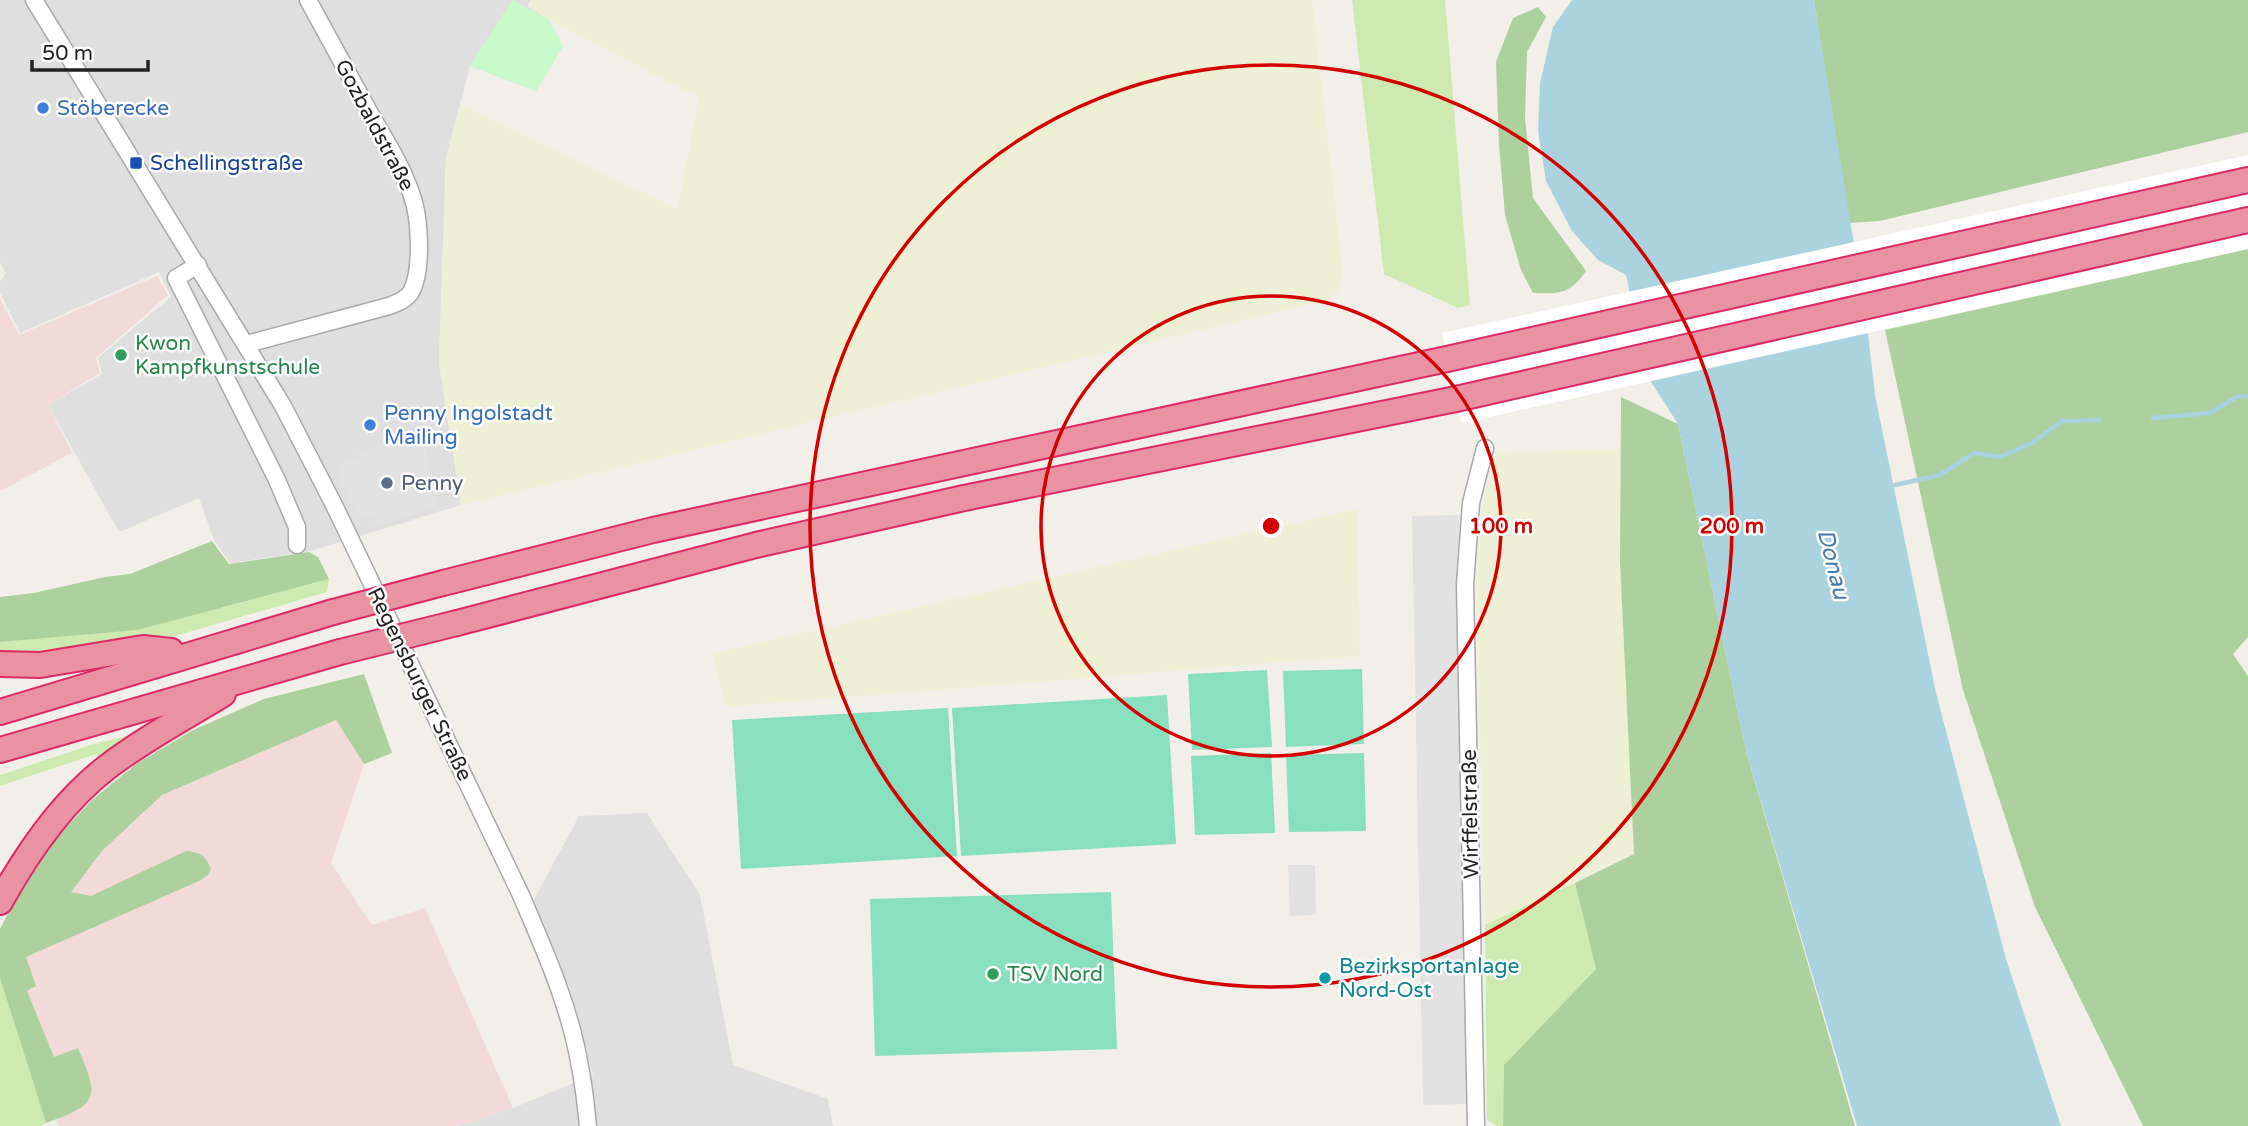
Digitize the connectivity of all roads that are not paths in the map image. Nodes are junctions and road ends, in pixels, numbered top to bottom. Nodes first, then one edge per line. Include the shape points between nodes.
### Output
1 (34, 0) edge
2 (308, 0) edge
3 (2248, 180) edge
4 (2248, 220) edge
5 (198, 265) junction
6 (247, 344) junction
7 (1485, 448) dead end
8 (297, 545) dead end
9 (225, 643) junction
10 (171, 651) junction
11 (0, 664) edge
12 (251, 677) junction
13 (0, 701) edge
14 (0, 712) edge
15 (0, 750) edge
16 (0, 902) edge
17 (588, 1126) edge
18 (1476, 1126) edge

1 - 5 street, Regensburger Straße
2 - 6 street, Gozbaldstraße via 412,195 418,242 414,285 410,294 389,306
3 - 9 highway, bridge via 653,530
4 - 12 highway, bridge via 1456,399 964,498 756,545
5 - 6 street, Regensburger Straße
5 - 8 street via 176,278 277,480 297,527
6 - 17 street, Regensburger Straße via 313,461 525,905 563,1000 580,1066
7 - 18 street, Wirffelstraße via 1471,503 1465,585
9 - 10 highway
9 - 14 highway
10 - 11 highway via 143,649 40,665
10 - 13 highway
12 - 15 highway
12 - 16 highway via 103,770 39,839

